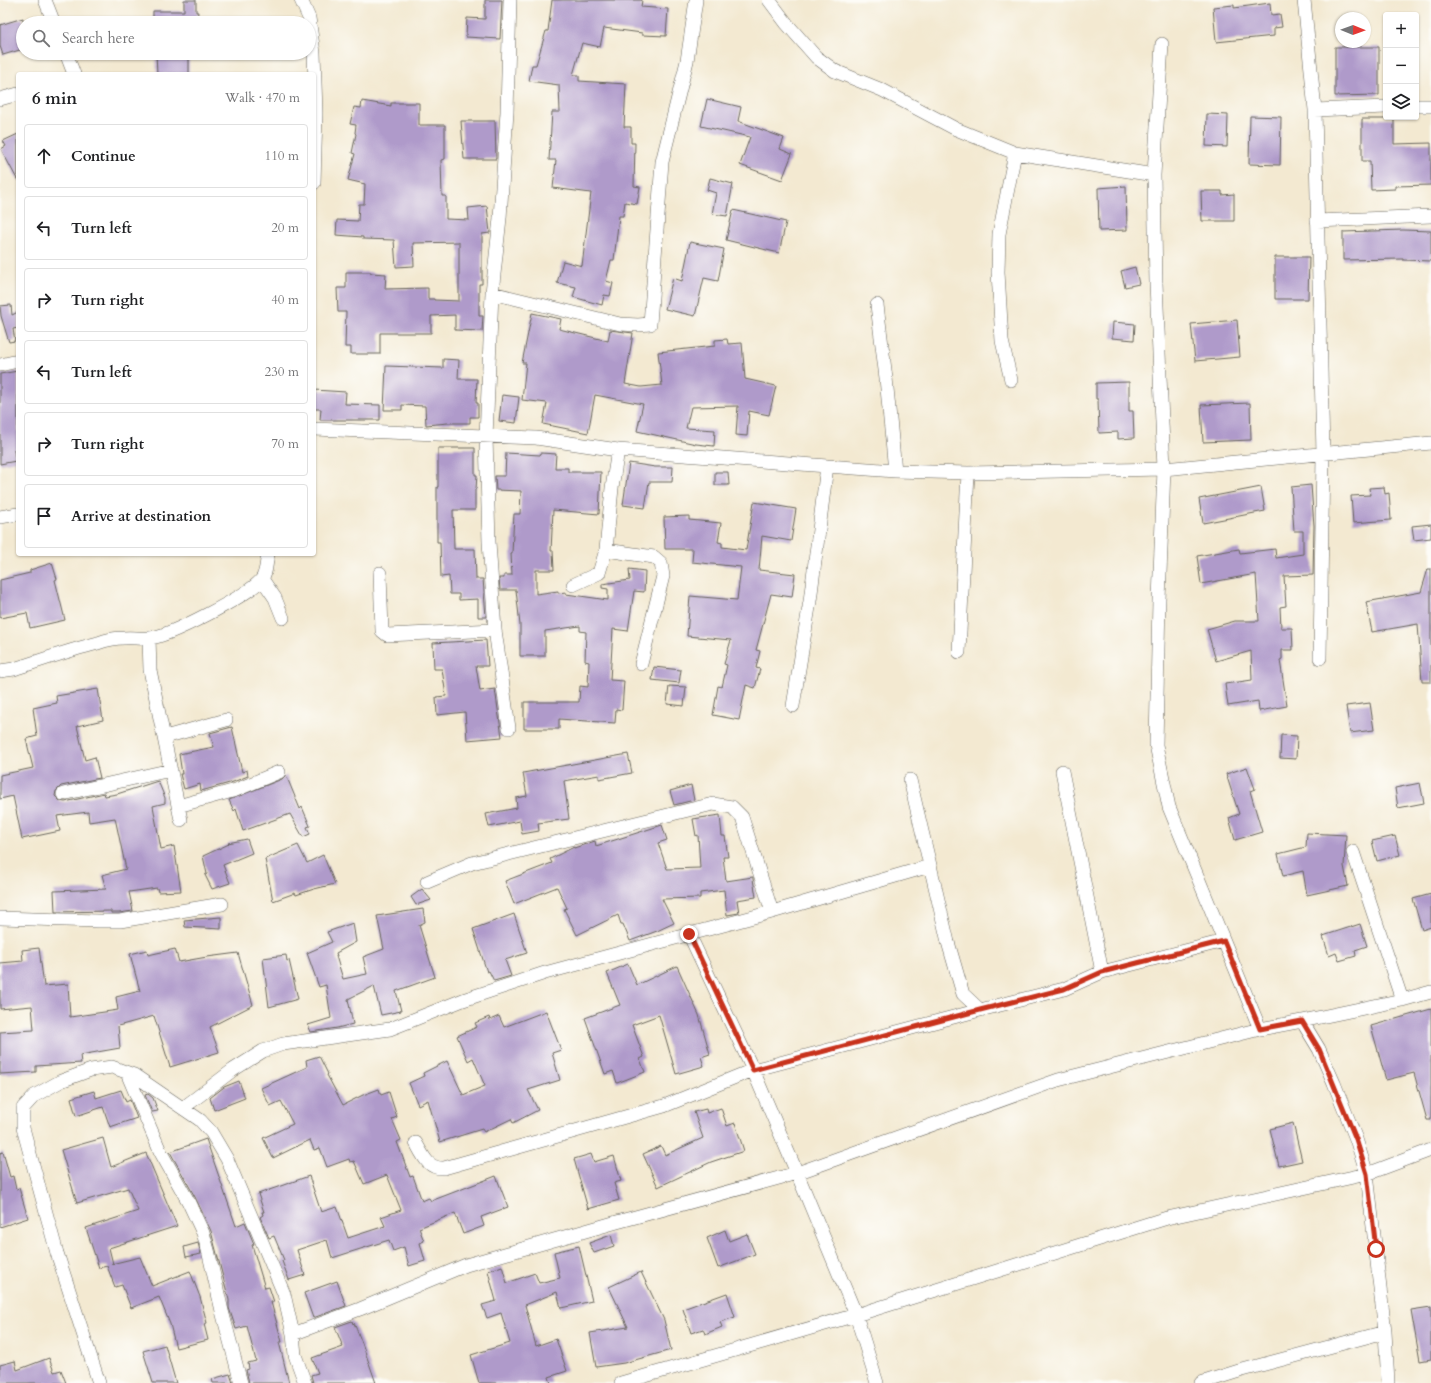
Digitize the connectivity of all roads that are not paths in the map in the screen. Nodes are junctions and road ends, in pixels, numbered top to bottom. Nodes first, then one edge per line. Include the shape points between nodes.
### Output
1 (49, 0) edge
2 (301, 0) edge
3 (510, 0) edge
4 (696, 0) edge
5 (768, 0) edge
6 (1304, 0) edge
7 (52, 16) edge
8 (307, 16) edge
9 (1162, 44) dead end
10 (69, 60) edge
11 (314, 60) edge
12 (73, 72) edge
13 (315, 72) edge
14 (16, 95) edge
15 (0, 99) edge
16 (1419, 106) edge
17 (1431, 106) edge
18 (1383, 107) edge
19 (1315, 110) junction
20 (1015, 153) junction
21 (1154, 175) junction
22 (1431, 216) edge
23 (1316, 221) junction
24 (492, 293) junction
25 (877, 305) dead end
26 (16, 362) edge
27 (0, 365) edge
28 (1011, 380) dead end
29 (316, 429) edge
30 (486, 437) junction
31 (1431, 443) edge
32 (618, 450) junction
33 (1323, 454) junction
34 (826, 466) junction
35 (895, 470) junction
36 (1164, 470) junction
37 (968, 472) junction
38 (16, 514) edge
39 (0, 517) edge
40 (606, 550) junction
41 (268, 556) edge
42 (380, 573) dead end
43 (262, 579) junction
44 (573, 585) dead end
45 (283, 618) dead end
46 (495, 630) junction
47 (149, 638) junction
48 (960, 652) dead end
49 (1320, 658) dead end
50 (641, 664) dead end
51 (0, 672) edge
52 (793, 706) dead end
53 (226, 720) dead end
54 (509, 728) dead end
55 (165, 737) junction
56 (171, 770) junction
57 (1062, 771) dead end
58 (279, 772) dead end
59 (910, 780) dead end
60 (63, 794) dead end
61 (178, 806) junction
62 (181, 820) dead end
63 (1353, 852) dead end
64 (930, 866) junction
65 (427, 882) dead end
66 (222, 904) dead end
67 (772, 912) junction
68 (0, 918) edge
69 (689, 934) junction
70 (1224, 941) junction
71 (1102, 972) junction
72 (1431, 992) edge
73 (1402, 1000) junction
74 (980, 1010) junction
75 (1302, 1021) junction
76 (1260, 1029) junction
77 (753, 1070) junction
78 (127, 1073) junction
79 (183, 1108) junction
80 (416, 1144) dead end
81 (1431, 1150) edge
82 (798, 1173) junction
83 (1367, 1174) junction
84 (856, 1315) junction
85 (1385, 1332) junction
86 (293, 1334) junction
87 (99, 1383) edge
88 (241, 1383) edge
89 (305, 1383) edge
90 (621, 1383) edge
91 (877, 1383) edge
92 (1201, 1383) edge
93 (1388, 1383) edge

1 - 7 street
2 - 8 street
3 - 24 street via 507,112
4 - 24 street via 687,61 662,162 650,324 620,324
5 - 20 street via 816,57 835,71 882,90 956,129
6 - 19 street
9 - 21 street
10 - 12 street
11 - 13 street
14 - 15 street
16 - 17 street
18 - 19 street
19 - 23 street
20 - 21 street
20 - 28 street via 998,249 1002,341
21 - 36 street
22 - 23 street
23 - 33 street
24 - 30 street
25 - 35 street
26 - 27 street
29 - 30 street
30 - 32 street via 536,438
30 - 46 street
31 - 33 street
32 - 34 street
32 - 40 street
33 - 36 street
33 - 49 street
34 - 35 street
34 - 52 street via 810,601
35 - 37 street
36 - 37 street
36 - 70 street via 1156,745 1169,806
37 - 48 street
38 - 39 street
40 - 44 street via 599,573
40 - 50 street via 654,557 661,563 663,576
41 - 43 street
42 - 46 street via 382,631 387,635
43 - 45 street via 275,598
43 - 47 street via 201,618 161,636
46 - 54 street
47 - 51 street via 99,642
47 - 55 street via 150,670
53 - 55 street
55 - 56 street
56 - 60 street
56 - 61 street
57 - 71 street
58 - 61 street via 236,790
59 - 64 street
61 - 62 street
63 - 73 street
64 - 67 street
64 - 74 street via 963,994
65 - 67 street via 472,862 713,804 732,806 742,817
66 - 68 street via 120,920
67 - 69 street
69 - 77 street
69 - 79 street via 545,973 463,1000 390,1029 283,1044 263,1051 233,1070
70 - 71 street
70 - 76 street
71 - 74 street via 1064,989
72 - 73 street
73 - 75 street
74 - 77 street
75 - 76 street
75 - 83 street via 1319,1049 1334,1083
76 - 82 street via 1058,1080
77 - 80 street via 664,1106 444,1168 431,1166
77 - 82 street
78 - 79 street via 134,1075
78 - 87 street via 112,1067 91,1070 61,1081 34,1096 23,1108 23,1128 57,1253
78 - 88 street via 160,1151 188,1200 202,1233
79 - 86 street via 212,1132 226,1159 284,1294
81 - 83 street
82 - 84 street
82 - 86 street via 466,1265
83 - 84 street via 1166,1218
83 - 85 street
84 - 90 street
84 - 91 street
85 - 92 street
85 - 93 street
86 - 89 street via 294,1355

